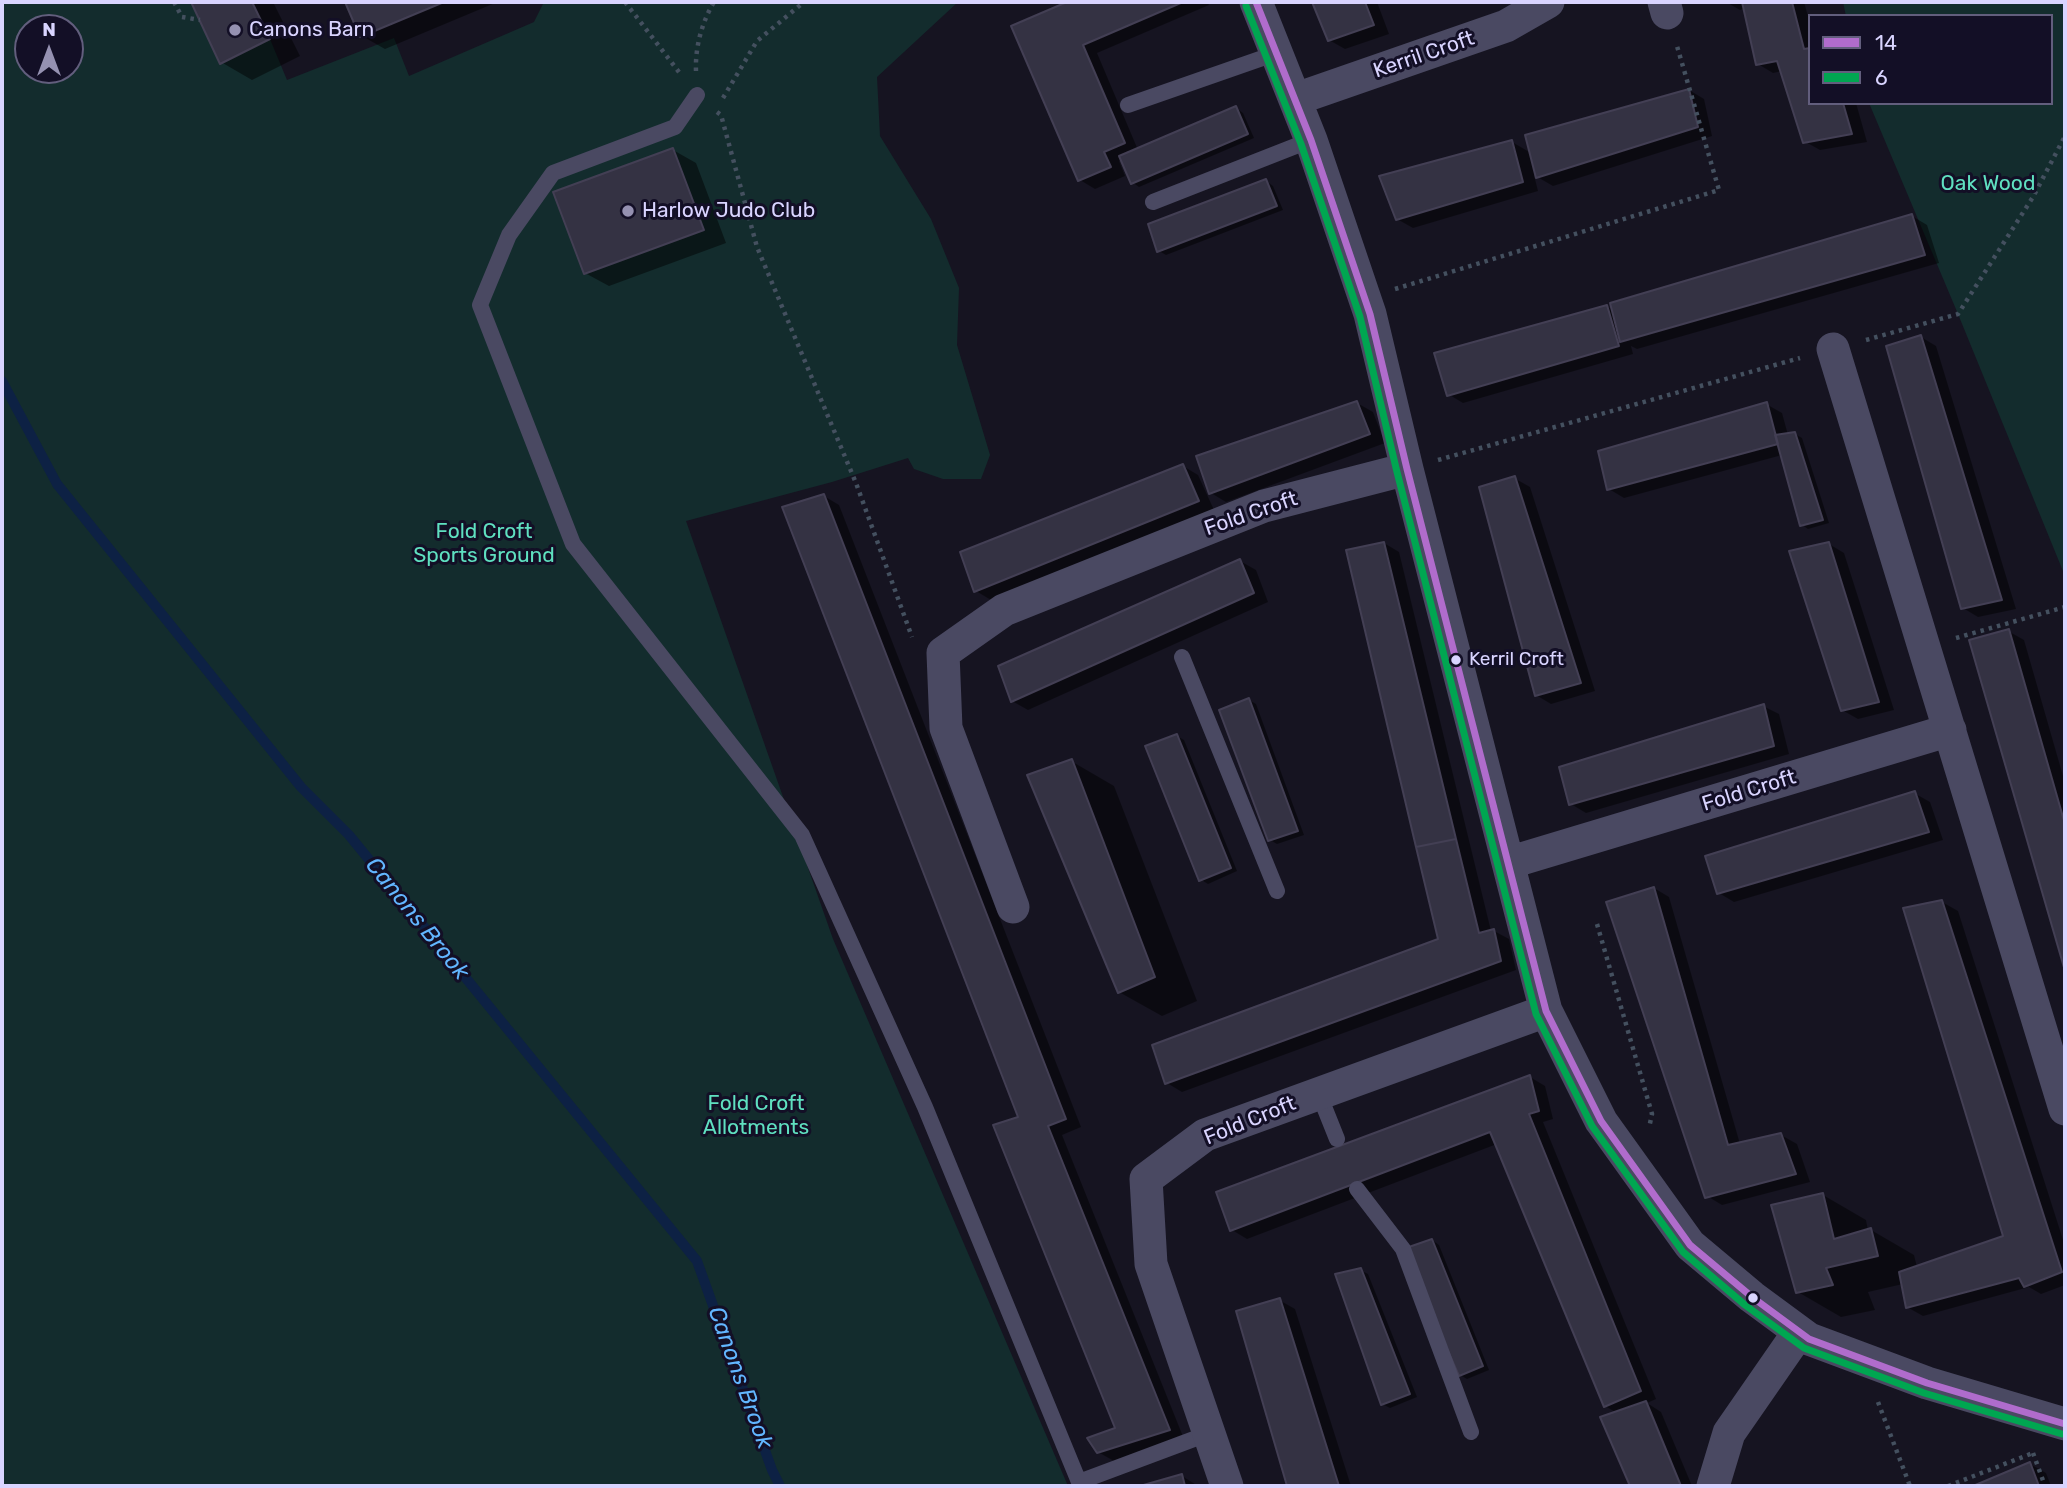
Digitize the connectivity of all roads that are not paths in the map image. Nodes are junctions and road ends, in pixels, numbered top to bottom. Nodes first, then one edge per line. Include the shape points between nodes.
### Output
1 (1256, 2) edge
2 (1548, 2) edge
3 (1278, 53) junction
4 (697, 94) road end
5 (1296, 99) junction
6 (1128, 105) dead end
7 (1311, 140) junction
8 (1153, 202) dead end
9 (1833, 349) road end
10 (1407, 469) junction
11 (1182, 657) dead end
12 (1950, 730) junction
13 (1508, 863) junction
14 (1277, 891) dead end
15 (1013, 907) dead end
16 (1546, 1011) junction
17 (1320, 1094) junction
18 (2065, 1109) edge
19 (1337, 1139) dead end
20 (1357, 1189) dead end
21 (1799, 1332) junction
22 (2065, 1424) edge
23 (1471, 1432) dead end
24 (1210, 1433) junction
25 (1227, 1486) edge
26 (1713, 1486) edge

1 - 3 street
2 - 5 street, Kerril Croft via 1506,26
3 - 5 street
3 - 6 lane
4 - 24 lane via 674,127 553,173 509,235 480,305 573,544 802,835 925,1107 1079,1482
5 - 7 street
7 - 8 lane
7 - 10 street via 1364,298
9 - 12 street
10 - 13 street
10 - 15 street, Fold Croft via 1251,511 1004,610 943,653 946,728
11 - 14 lane
12 - 13 street, Fold Croft
12 - 18 street
13 - 16 street
16 - 17 street, Fold Croft
16 - 21 street via 1601,1121 1690,1244
17 - 19 lane
17 - 24 street, Fold Croft via 1205,1135 1146,1179 1151,1264
20 - 23 lane via 1403,1249
21 - 22 street via 1927,1383
21 - 26 street via 1729,1433
24 - 25 street, Fold Croft

